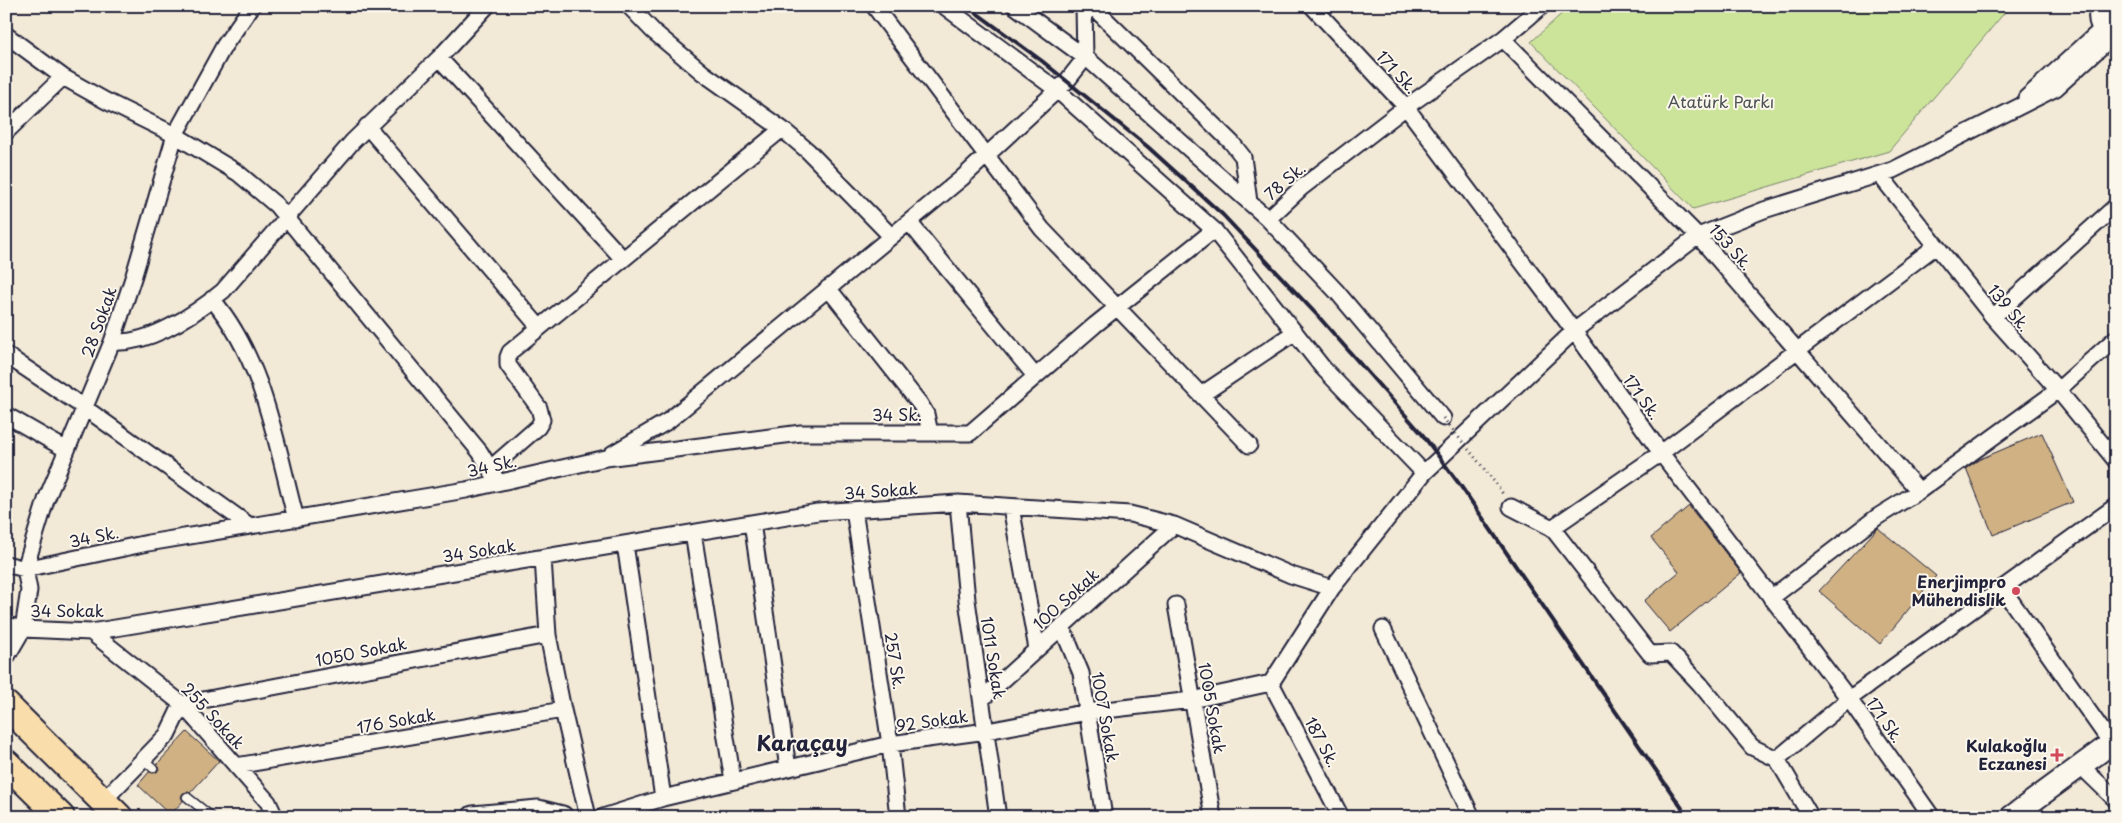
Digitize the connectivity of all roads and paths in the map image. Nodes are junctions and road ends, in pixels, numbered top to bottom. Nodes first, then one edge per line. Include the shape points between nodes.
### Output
1 (487, 6) edge
2 (630, 6) edge
3 (874, 6) edge
4 (944, 6) edge
5 (1015, 6) edge
6 (1084, 6) edge
7 (1092, 6) edge
8 (1312, 6) edge
9 (250, 7) edge
10 (1533, 9) edge
11 (2104, 21) edge
12 (6, 34) edge
13 (1503, 39) junction
14 (439, 58) junction
15 (1085, 58) junction
16 (63, 77) junction
17 (1057, 90) junction
18 (1406, 107) junction
19 (367, 126) junction
20 (782, 128) junction
21 (6, 132) edge
22 (175, 135) junction
23 (987, 155) junction
24 (1880, 175) junction
25 (1249, 202) junction
26 (2116, 206) edge
27 (288, 217) junction
28 (1268, 220) junction
29 (909, 222) junction
30 (1214, 230) junction
31 (891, 236) junction
32 (1698, 236) junction
33 (1936, 246) junction
34 (623, 259) junction
35 (828, 288) junction
36 (212, 299) junction
37 (1117, 307) junction
38 (1993, 317) junction
39 (540, 327) junction
40 (1574, 331) junction
41 (1295, 332) junction
42 (2116, 338) edge
43 (112, 342) junction
44 (1798, 350) junction
45 (6, 355) edge
46 (1035, 376) junction
47 (2058, 390) junction
48 (1202, 395) junction
49 (85, 408) junction
50 (6, 415) edge
51 (1443, 418) joint
52 (930, 433) junction
53 (1249, 445) dead end
54 (67, 450) junction
55 (1660, 453) junction
56 (606, 458) junction
57 (2116, 461) edge
58 (491, 468) junction
59 (1424, 473) junction
60 (498, 482) junction
61 (1919, 491) junction
62 (958, 503) junction
63 (1010, 506) junction
64 (2116, 506) edge
65 (1512, 507) joint
66 (854, 510) junction
67 (296, 518) junction
68 (752, 523) junction
69 (1174, 524) junction
70 (250, 526) junction
71 (1552, 528) junction
72 (693, 533) junction
73 (625, 544) junction
74 (543, 558) junction
75 (6, 564) edge
76 (26, 569) junction
77 (1332, 588) junction
78 (2002, 588) junction
79 (1771, 598) junction
80 (1176, 606) dead end
81 (6, 625) edge
82 (1062, 627) junction
83 (22, 629) junction
84 (1383, 629) dead end
85 (91, 632) junction
86 (548, 635) junction
87 (1037, 649) junction
88 (6, 658) edge
89 (1271, 683) junction
90 (982, 699) junction
91 (1849, 699) junction
92 (1192, 700) junction
93 (6, 704) edge
94 (182, 704) junction
95 (563, 710) junction
96 (1088, 712) junction
97 (987, 731) junction
98 (2114, 742) edge
99 (890, 744) junction
100 (1776, 759) junction
101 (6, 763) edge
102 (236, 766) junction
103 (2081, 766) junction
104 (788, 768) junction
105 (732, 781) junction
106 (187, 797) dead end
107 (663, 798) junction
108 (2116, 800) edge
109 (111, 809) edge
110 (481, 816) edge
111 (60, 817) edge
112 (212, 817) edge
113 (275, 817) edge
114 (562, 817) edge
115 (588, 817) edge
116 (603, 817) edge
117 (898, 817) edge
118 (998, 817) edge
119 (1104, 817) edge
120 (1213, 817) edge
121 (1341, 817) edge
122 (1472, 817) edge
123 (1811, 817) edge
124 (1932, 817) edge
125 (2011, 817) edge

1 - 14 street
2 - 20 street via 703,73
3 - 23 street
4 - 17 street
5 - 15 street, 78 Sk.
6 - 15 street
7 - 25 street via 1232,142 1243,157
8 - 18 street, 171 Sk.
9 - 22 street, 28 Sokak via 224,46
10 - 13 street, 78 Sk.
11 - 24 street via 2010,112
12 - 16 street
13 - 18 street, 78 Sk.
13 - 32 street, 153 Sk.
14 - 19 street
14 - 34 street
15 - 17 street
15 - 25 street, 78 Sk.
16 - 21 street
16 - 22 street
17 - 23 street
17 - 30 street
18 - 28 street, 78 Sk. via 1301,188
18 - 40 street, 171 Sk.
19 - 27 street
19 - 39 street
20 - 31 street
20 - 34 street
22 - 27 street via 238,173
22 - 43 street, 28 Sokak
23 - 29 street
23 - 37 street via 1042,229
24 - 32 street via 1764,210
24 - 33 street, 139 Sk.
25 - 28 street, 78 Sk.
26 - 38 street
27 - 36 street
27 - 58 street
28 - 51 street via 1337,292
29 - 31 street
29 - 46 street
30 - 37 street
30 - 41 street
31 - 35 street
32 - 40 street
32 - 44 street, 153 Sk.
33 - 38 street, 139 Sk.
33 - 44 street
34 - 39 street
35 - 52 street via 920,404
35 - 56 street via 668,421
36 - 43 street via 178,323 134,340
36 - 67 street via 239,336 262,388
37 - 46 street
37 - 48 street
38 - 47 street, 139 Sk.
39 - 58 street via 510,352 507,361 539,408 542,420
40 - 55 street, 171 Sk.
40 - 59 street
41 - 48 street
41 - 59 street via 1323,368
42 - 47 street
43 - 49 street, 28 Sokak
44 - 55 street
44 - 61 street, 153 Sk.
45 - 49 street
46 - 52 street, 34 Sk. via 970,432
47 - 57 street, 139 Sk.
47 - 61 street
48 - 53 street
49 - 54 street, 28 Sokak
49 - 70 street
50 - 54 street
51 - 65 path, bridge
52 - 56 street, 34 Sk. via 802,433
54 - 76 street, 28 Sokak via 46,500
55 - 71 street
55 - 79 street, 171 Sk.
56 - 60 street, 34 Sk.
58 - 60 street
59 - 77 street
60 - 67 street, 34 Sk.
61 - 79 street via 1877,517
62 - 63 street, 34 Sokak
62 - 66 street, 34 Sokak
62 - 90 street, 1011 Sokak via 967,600
63 - 69 street, 34 Sokak via 1130,514
63 - 87 street
64 - 78 street
65 - 71 street
66 - 68 street, 34 Sokak via 818,512
66 - 99 street, 257 Sk.
67 - 70 street, 34 Sk.
68 - 72 street, 34 Sokak
68 - 104 street
69 - 77 street, 34 Sokak via 1291,575
69 - 82 street, 100 Sokak
70 - 76 street, 34 Sk. via 148,543
71 - 100 street via 1650,654 1671,653 1752,748
72 - 73 street, 34 Sokak
72 - 105 street
73 - 74 street, 34 Sokak
73 - 107 street
74 - 85 street, 34 Sokak
74 - 86 street
75 - 76 street
76 - 83 street, 28 Sokak via 29,590
77 - 89 street
78 - 91 street
78 - 98 street
79 - 91 street, 171 Sk.
80 - 92 street, 1005 Sokak
81 - 83 street, 34 Sokak
82 - 87 street, 100 Sokak
82 - 96 street, 1007 Sokak via 1081,673
83 - 85 street, 34 Sokak
83 - 88 street, 28 Sokak
84 - 122 street
85 - 94 street, 255 Sokak
86 - 94 street, 1050 Sokak
86 - 95 street
87 - 90 street, 100 Sokak
89 - 92 street, 92 Sokak
89 - 121 street, 187 Sk.
90 - 97 street, 1011 Sokak
91 - 100 street
91 - 124 street, 171 Sk.
92 - 96 street, 92 Sokak
92 - 120 street, 1005 Sokak
93 - 109 highway
94 - 102 street, 255 Sokak
94 - 109 street via 148,764
95 - 102 street, 176 Sokak
95 - 115 street
96 - 97 street, 92 Sokak
96 - 119 street, 1007 Sokak
97 - 99 street, 92 Sokak
97 - 118 street, 1011 Sokak
98 - 103 main road
99 - 104 street, 92 Sokak
99 - 117 street, 257 Sk.
100 - 123 street
101 - 111 highway
102 - 113 street, 255 Sokak via 268,802
103 - 108 street
103 - 125 main road
104 - 105 street, 92 Sokak
105 - 107 street, 92 Sokak
106 - 112 lane
107 - 116 street, 92 Sokak
110 - 114 main road via 538,810

